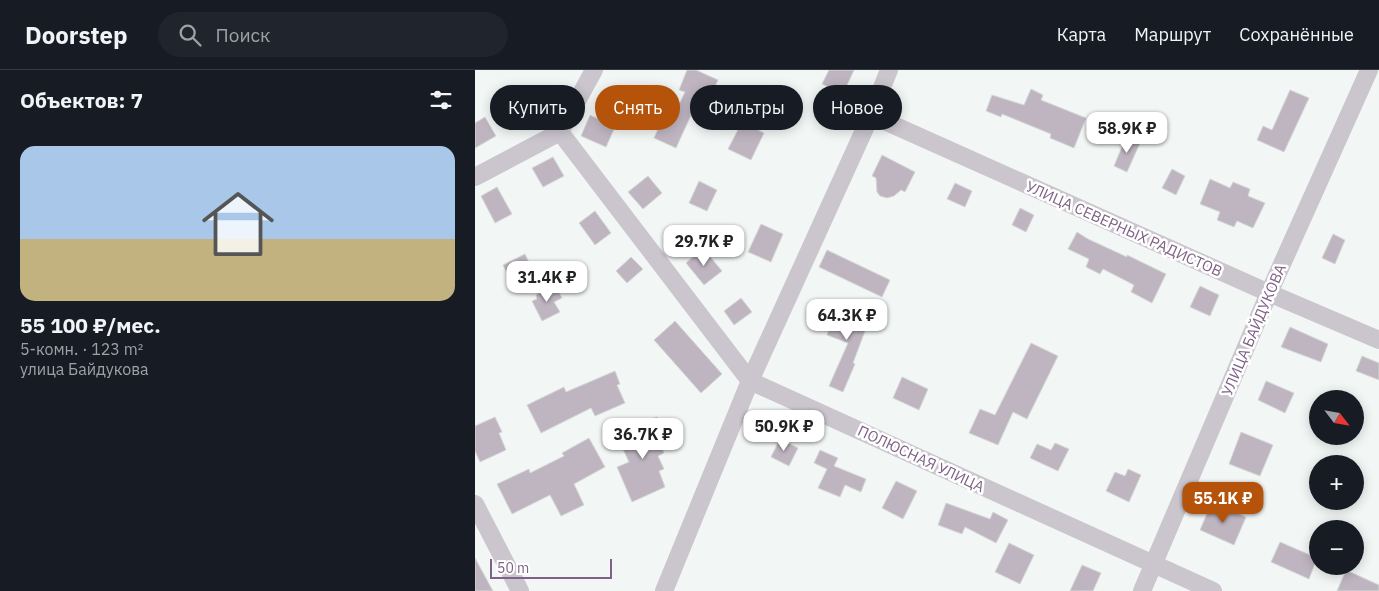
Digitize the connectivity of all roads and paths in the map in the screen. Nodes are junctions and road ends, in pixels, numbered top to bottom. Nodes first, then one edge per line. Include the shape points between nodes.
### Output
1 (594, 70) edge
2 (889, 70) edge
3 (1369, 70) edge
4 (883, 85) edge
5 (902, 129) edge
6 (864, 130) edge
7 (560, 132) junction
8 (475, 177) edge
9 (1269, 294) junction
10 (1379, 340) edge
11 (750, 380) junction
12 (475, 504) edge
13 (1153, 565) junction
14 (520, 591) edge
15 (663, 591) edge
16 (1142, 591) edge
17 (1213, 591) edge

1 - 7 street
2 - 4 street
3 - 9 street, УЛИЦА БАЙДУКОВА
5 - 9 street, УЛИЦА СЕВЕРНЫХ РАДИСТОВ
6 - 11 street
7 - 8 street
7 - 11 street, ПОЛЮСНАЯ УЛИЦА
9 - 10 street, УЛИЦА СЕВЕРНЫХ РАДИСТОВ
9 - 13 street, УЛИЦА БАЙДУКОВА
11 - 13 street, ПОЛЮСНАЯ УЛИЦА
11 - 15 street
12 - 14 street
13 - 16 street, УЛИЦА БАЙДУКОВА
13 - 17 street, ПОЛЮСНАЯ УЛИЦА

